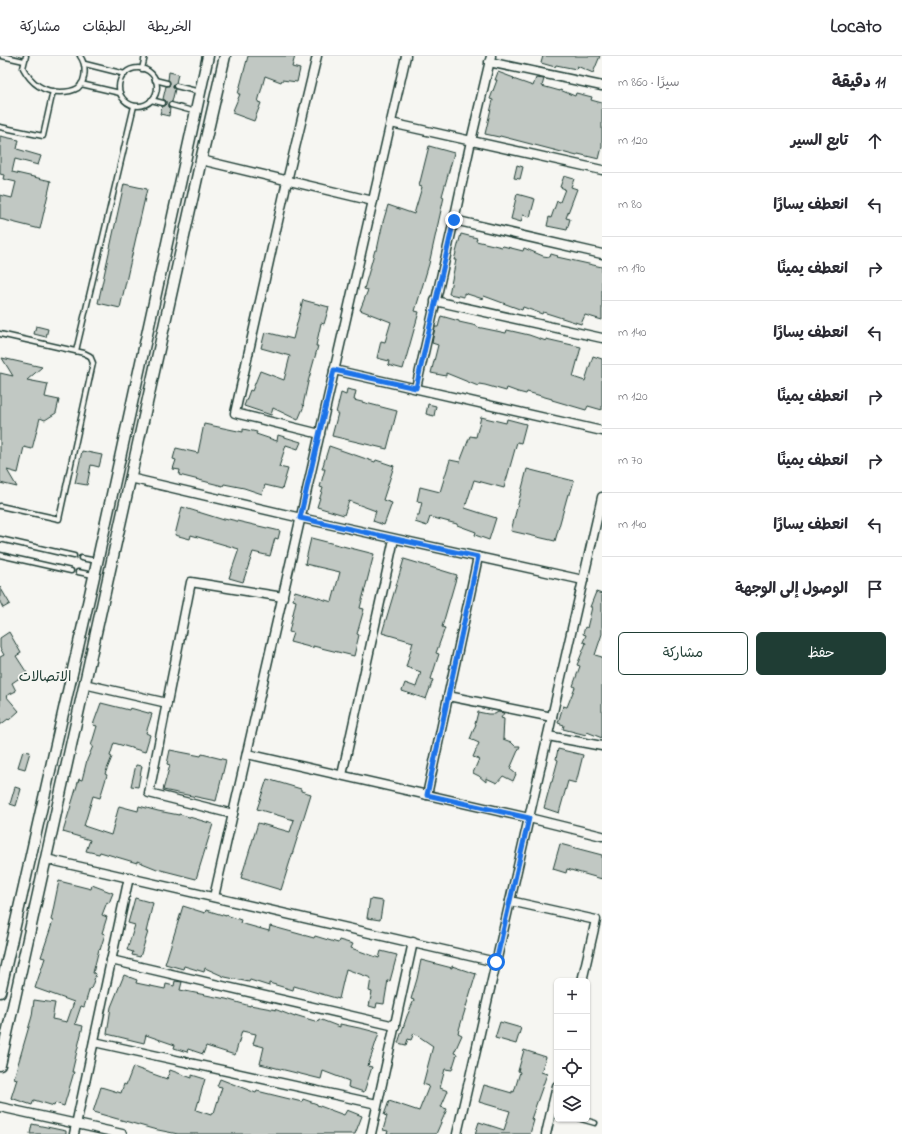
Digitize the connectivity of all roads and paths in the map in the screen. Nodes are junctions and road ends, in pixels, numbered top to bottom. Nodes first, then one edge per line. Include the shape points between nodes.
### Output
1 (2, 56) edge
2 (26, 56) edge
3 (80, 56) edge
4 (145, 56) edge
5 (208, 56) edge
6 (225, 56) edge
7 (317, 56) edge
8 (406, 56) edge
9 (490, 59) edge
10 (24, 61) junction
11 (85, 64) junction
12 (142, 69) junction
13 (125, 74) junction
14 (155, 80) junction
15 (167, 83) dead end
16 (81, 84) junction
17 (176, 86) dead end
18 (602, 86) edge
19 (53, 91) junction
20 (200, 92) junction
21 (120, 93) junction
22 (151, 100) junction
23 (163, 103) dead end
24 (171, 105) dead end
25 (134, 106) junction
26 (196, 112) junction
27 (391, 123) junction
28 (0, 127) edge
29 (470, 141) junction
30 (201, 160) junction
31 (602, 170) edge
32 (287, 180) junction
33 (373, 200) junction
34 (454, 220) junction
35 (602, 254) edge
36 (435, 301) junction
37 (0, 334) edge
38 (602, 338) edge
39 (76, 351) junction
40 (334, 370) junction
41 (416, 388) junction
42 (602, 431) edge
43 (320, 434) junction
44 (130, 478) junction
45 (602, 497) edge
46 (0, 506) edge
47 (601, 509) edge
48 (300, 518) junction
49 (0, 539) edge
50 (394, 539) junction
51 (0, 555) edge
52 (74, 556) dead end
53 (478, 557) junction
54 (81, 558) dead end
55 (98, 561) junction
56 (71, 570) dead end
57 (78, 572) dead end
58 (95, 576) junction
59 (583, 580) junction
60 (283, 597) junction
61 (84, 684) junction
62 (448, 696) junction
63 (167, 703) junction
64 (552, 717) junction
65 (548, 736) junction
66 (602, 746) edge
67 (247, 754) junction
68 (342, 775) junction
69 (427, 795) junction
70 (233, 814) junction
71 (529, 818) junction
72 (602, 836) edge
73 (46, 859) junction
74 (129, 877) junction
75 (214, 897) junction
76 (510, 901) junction
77 (413, 942) junction
78 (111, 960) junction
79 (496, 962) junction
80 (583, 978) edge
81 (0, 992) edge
82 (394, 1026) junction
83 (94, 1042) junction
84 (0, 1065) edge
85 (377, 1104) junction
86 (0, 1107) edge
87 (554, 1112) edge
88 (590, 1122) edge
89 (595, 1123) dead end
90 (76, 1124) junction
91 (74, 1134) edge
92 (122, 1134) edge
93 (371, 1134) edge
94 (457, 1134) edge
95 (546, 1134) edge

1 - 10 lane
2 - 10 lane
3 - 11 lane
4 - 12 lane
5 - 20 street
6 - 30 street
7 - 32 street
8 - 27 street
9 - 18 street
9 - 29 street
10 - 19 lane via 23,68 30,79 42,89
11 - 13 lane
11 - 16 lane
12 - 13 lane via 134,69
12 - 14 lane
13 - 21 lane via 119,83
14 - 15 lane
14 - 22 lane via 156,92
16 - 19 lane via 66,92
16 - 21 lane
17 - 20 lane
19 - 28 lane via 43,136
20 - 26 street
21 - 25 lane via 126,102
22 - 23 lane
22 - 25 lane via 141,106
24 - 26 lane
25 - 39 lane
26 - 55 street
27 - 29 street
27 - 33 street
29 - 31 street
29 - 34 street
30 - 32 street
30 - 44 street
32 - 33 street
32 - 43 street via 235,414
33 - 40 street
34 - 35 street
34 - 36 street
36 - 38 street
36 - 41 street
37 - 39 lane
39 - 46 lane via 90,356 93,363 59,520
40 - 41 street
40 - 43 street
41 - 42 street
43 - 48 street
44 - 48 street
44 - 61 street
45 - 47 street
47 - 59 street
48 - 50 street
48 - 60 street
49 - 52 lane
50 - 53 street
50 - 68 street
51 - 56 lane
53 - 59 street
53 - 62 street
54 - 55 lane
55 - 58 street
57 - 58 lane
58 - 81 street
59 - 64 street
60 - 63 street via 191,582
60 - 67 street
61 - 63 street
61 - 73 street
62 - 64 street
62 - 69 street
63 - 70 street via 149,793
64 - 65 street
65 - 66 street
65 - 71 street
67 - 68 street
67 - 70 street
68 - 69 street
69 - 71 street
70 - 75 street
71 - 72 street
71 - 76 street
73 - 74 street
73 - 84 street
74 - 75 street
74 - 78 street
75 - 77 street
76 - 79 street
76 - 80 street via 596,920
77 - 79 street
77 - 82 street
78 - 82 street
78 - 83 street
79 - 94 street
82 - 85 street
83 - 85 street
83 - 90 street
85 - 93 street
86 - 90 street
87 - 95 street
88 - 89 lane
90 - 91 street
90 - 92 street

